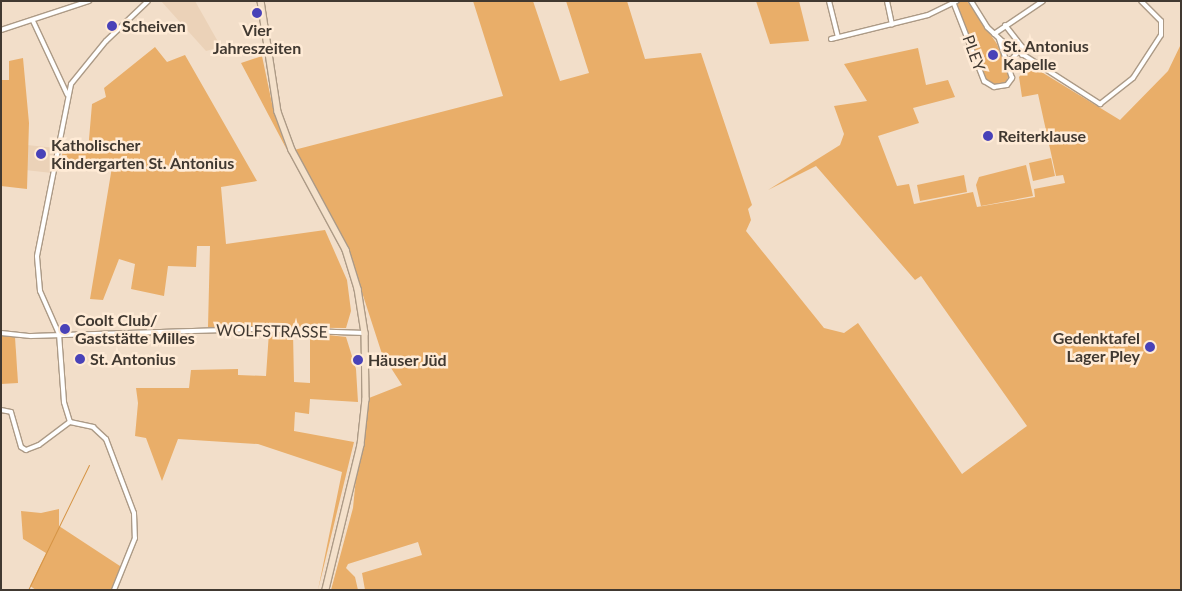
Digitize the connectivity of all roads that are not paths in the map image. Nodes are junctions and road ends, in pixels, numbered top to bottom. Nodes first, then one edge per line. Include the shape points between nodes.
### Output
1 (89, 1) edge
2 (148, 1) edge
3 (261, 1) edge
4 (829, 1) edge
5 (886, 1) edge
6 (971, 1) edge
7 (1043, 1) edge
8 (1141, 1) edge
9 (956, 2) edge
10 (33, 22) junction
11 (892, 24) junction
12 (1005, 25) junction
13 (1, 30) edge
14 (994, 34) junction
15 (838, 37) junction
16 (831, 39) dead end
17 (999, 39) junction
18 (1017, 52) junction
19 (1022, 55) junction
20 (1006, 59) junction
21 (67, 94) junction
22 (1, 333) edge
23 (365, 333) junction
24 (59, 334) junction
25 (1, 410) edge
26 (70, 422) junction
27 (114, 590) edge
28 (326, 590) edge

1 - 10 street
2 - 21 street via 106,41 71,84
3 - 23 main road via 278,112 292,150 346,250 358,289
4 - 15 street
5 - 11 street
6 - 14 street, PLEY
7 - 12 street
8 - 19 street, PLEY via 1160,22 1160,35 1133,78 1100,104
9 - 11 street
9 - 20 street, PLEY via 988,84 1001,87 1010,81 1012,78
10 - 13 street
10 - 21 street
11 - 15 street
12 - 14 street
12 - 19 street via 1022,47
14 - 17 street, PLEY
15 - 16 street
17 - 18 street, PLEY
17 - 20 street, PLEY
18 - 19 street, PLEY
18 - 20 street, PLEY via 1012,59
21 - 24 street via 58,162 36,273 40,291
22 - 24 street, WOLFSTRASSE
23 - 24 street, WOLFSTRASSE via 249,328
23 - 28 main road via 366,399 361,445
24 - 26 street via 62,382
25 - 26 street via 10,412 22,447 26,450 40,445
26 - 27 street via 93,427 106,439 134,513 132,546

